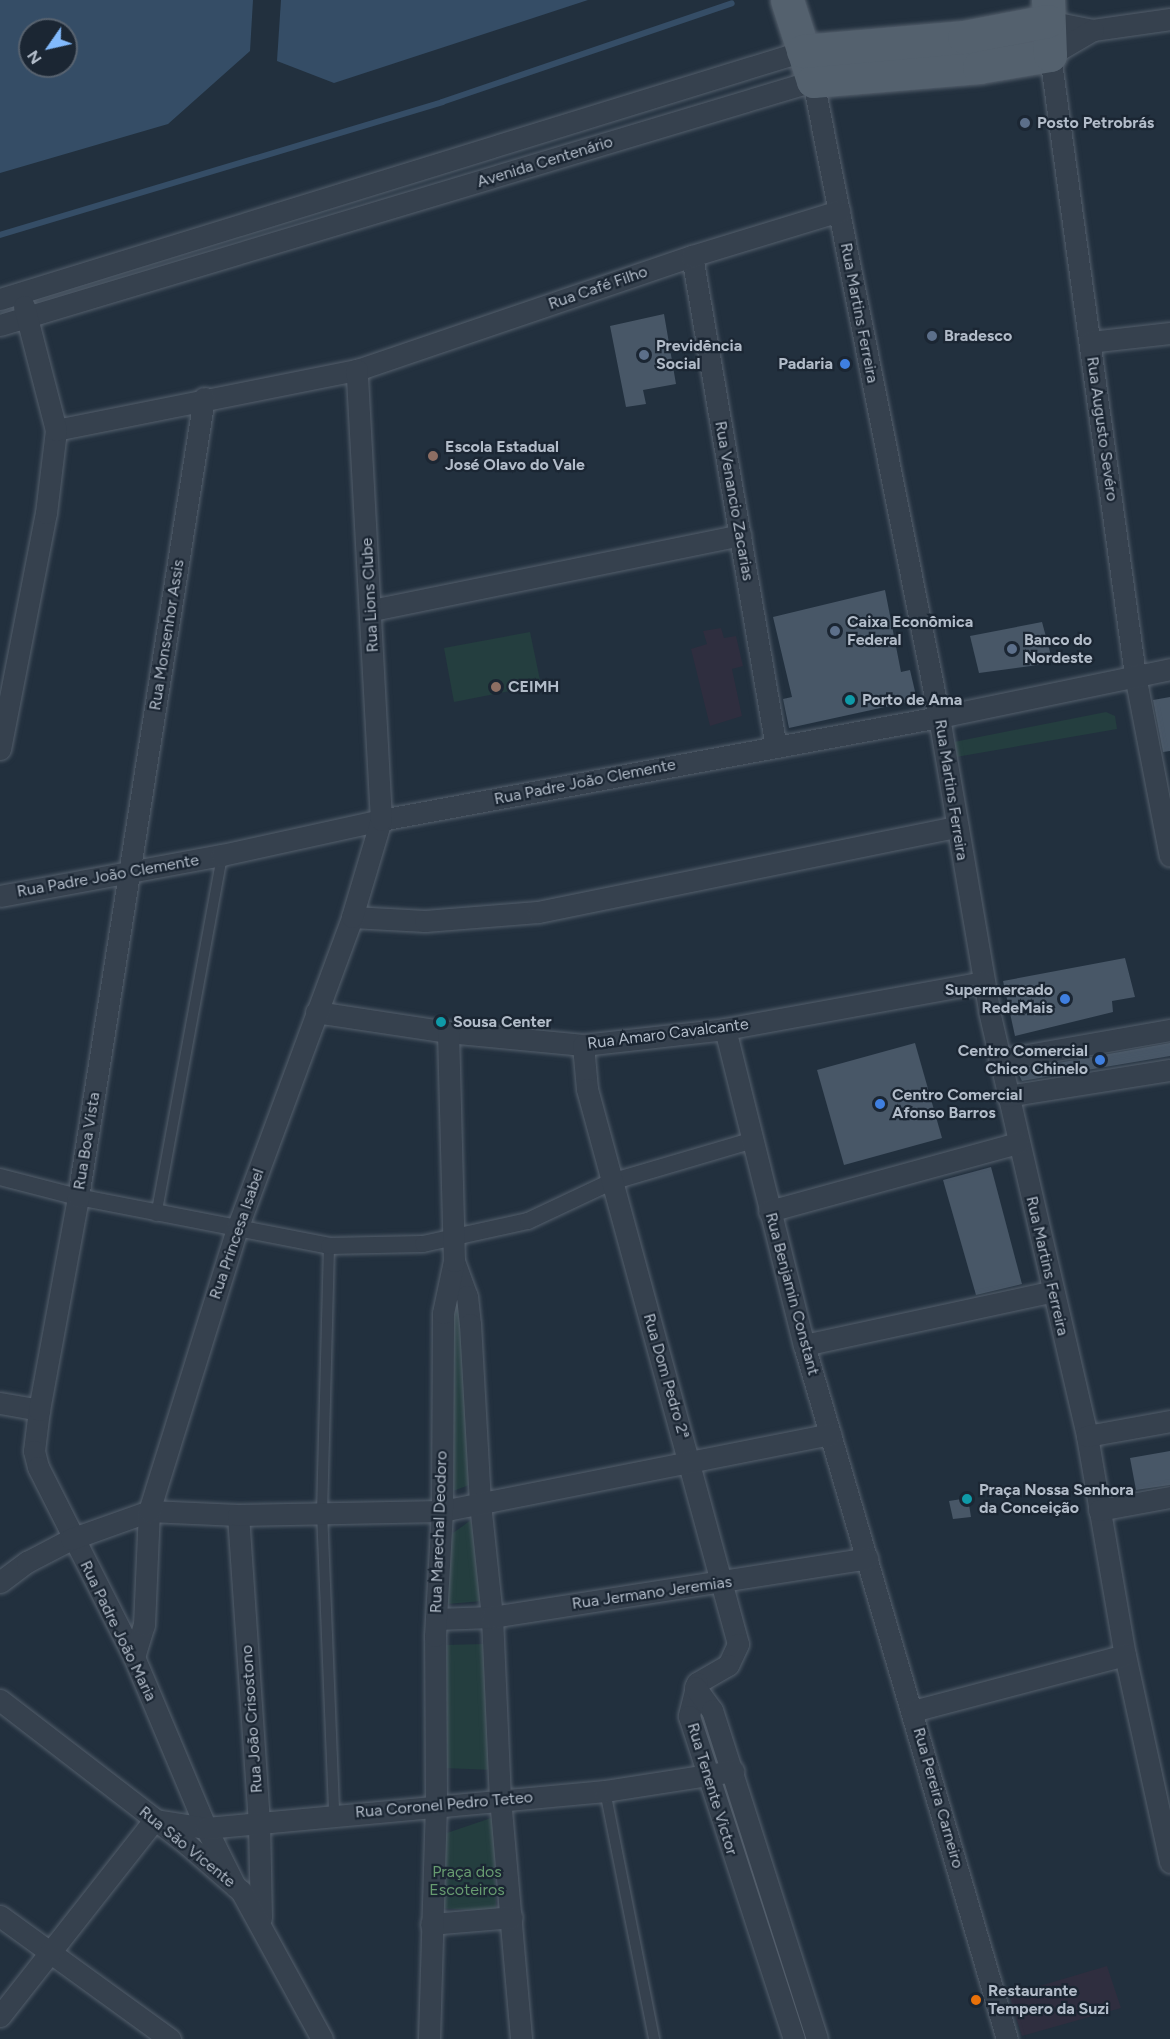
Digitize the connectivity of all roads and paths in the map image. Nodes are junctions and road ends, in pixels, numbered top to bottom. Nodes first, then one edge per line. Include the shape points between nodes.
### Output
1 (788, 0) edge
2 (1047, 11) edge
3 (1170, 19) edge
4 (1093, 30) junction
5 (1050, 55) junction
6 (808, 66) junction
7 (478, 151) junction
8 (490, 178) junction
9 (840, 212) junction
10 (692, 256) junction
11 (10, 296) edge
12 (28, 317) junction
13 (0, 325) edge
14 (1170, 333) edge
15 (1090, 342) junction
16 (357, 370) junction
17 (204, 398) junction
18 (56, 430) junction
19 (740, 535) junction
20 (372, 609) junction
21 (1170, 669) edge
22 (1135, 675) junction
23 (939, 717) junction
24 (776, 746) junction
25 (0, 749) edge
26 (381, 820) junction
27 (957, 827) junction
28 (222, 855) junction
29 (1170, 856) edge
30 (129, 871) junction
31 (0, 896) edge
32 (352, 917) junction
33 (983, 982) junction
34 (316, 1012) junction
35 (724, 1029) junction
36 (1170, 1030) edge
37 (448, 1032) junction
38 (583, 1045) junction
39 (999, 1060) junction
40 (1170, 1070) edge
41 (1007, 1096) junction
42 (754, 1140) junction
43 (1018, 1143) junction
44 (0, 1177) edge
45 (611, 1182) junction
46 (78, 1197) junction
47 (769, 1211) junction
48 (156, 1215) junction
49 (238, 1226) junction
50 (453, 1239) junction
51 (329, 1246) junction
52 (454, 1261) junction
53 (1053, 1291) junction
54 (804, 1345) junction
55 (0, 1403) edge
56 (39, 1410) junction
57 (1170, 1421) edge
58 (830, 1434) junction
59 (1087, 1436) junction
60 (691, 1464) junction
61 (1170, 1497) edge
62 (480, 1503) junction
63 (1099, 1510) junction
64 (149, 1511) junction
65 (322, 1511) junction
66 (442, 1511) junction
67 (238, 1515) junction
68 (71, 1539) junction
69 (867, 1558) junction
70 (0, 1582) edge
71 (723, 1583) junction
72 (492, 1617) junction
73 (436, 1619) junction
74 (1125, 1654) junction
75 (134, 1657) junction
76 (695, 1688) junction
77 (0, 1700) edge
78 (913, 1711) junction
79 (733, 1771) junction
80 (707, 1778) junction
81 (604, 1791) junction
82 (500, 1798) junction
83 (436, 1805) junction
84 (334, 1815) junction
85 (154, 1820) junction
86 (259, 1823) junction
87 (206, 1828) junction
88 (1170, 1862) edge
89 (235, 1886) junction
90 (778, 1913) junction
91 (0, 1916) edge
92 (512, 1917) junction
93 (755, 1920) junction
94 (261, 1923) junction
95 (431, 1924) junction
96 (52, 1953) junction
97 (0, 2016) edge
98 (170, 2039) edge
99 (322, 2039) edge
100 (429, 2039) edge
101 (521, 2039) edge
102 (654, 2039) edge
103 (794, 2039) edge
104 (817, 2039) edge
105 (1007, 2039) edge

1 - 6 main road, Rua Martins Ferreira
2 - 4 street, Avenida Centenário
2 - 5 main road, Rua Augusto Sevéro
2 - 6 main road, Avenida Centenário via 964,37
3 - 4 street, Avenida Centenário
4 - 5 street, Avenida Centenário
5 - 6 main road, Avenida Centenário via 979,67
5 - 15 street, Rua Augusto Sevéro
6 - 7 street, Avenida Centenário
6 - 8 street, Avenida Centenário
6 - 9 street, Rua Martins Ferreira
7 - 8 street
7 - 11 street, Avenida Centenário
8 - 12 street, Avenida Centenário
9 - 10 street, Rua Café Filho
9 - 23 street, Rua Martins Ferreira
10 - 16 street, Rua Café Filho
10 - 19 street, Rua Venancio Zacarias
11 - 12 street
12 - 13 street, Avenida Centenário
12 - 18 street
14 - 15 street
15 - 22 street, Rua Augusto Sevéro
16 - 17 street, Rua Café Filho
16 - 20 street, Rua Lions Clube
17 - 18 street, Rua Café Filho
17 - 30 street, Rua Monsenhor Assis
18 - 25 street via 46,513
19 - 20 street
19 - 24 street, Rua Venancio Zacarias
20 - 26 street, Rua Lions Clube
21 - 22 street, Rua Padre João Clemente
22 - 23 street, Rua Padre João Clemente
22 - 29 street, Rua Augusto Sevéro
23 - 24 street, Rua Padre João Clemente
23 - 27 street, Rua Martins Ferreira
24 - 26 street, Rua Padre João Clemente
26 - 28 street, Rua Padre João Clemente
26 - 32 street, Rua Princesa Isabel
27 - 32 street via 538,912 425,921
27 - 33 street, Rua Martins Ferreira
28 - 30 street, Rua Padre João Clemente
28 - 48 lane
30 - 31 street, Rua Padre João Clemente
30 - 46 street, Rua Boa Vista
32 - 34 street, Rua Princesa Isabel
33 - 35 street, Rua Amaro Cavalcante
33 - 39 street, Rua Martins Ferreira
34 - 37 street, Rua Amaro Cavalcante
34 - 49 street, Rua Princesa Isabel
35 - 38 street, Rua Amaro Cavalcante
35 - 42 street, Rua Benjamin Constant
36 - 39 street
37 - 38 street, Rua Amaro Cavalcante
37 - 50 street, Rua Marechal Deodoro
38 - 45 street, Rua Dom Pedro 2ª via 587,1089
39 - 41 street, Rua Martins Ferreira
40 - 41 street
41 - 43 street, Rua Martins Ferreira
42 - 45 street
42 - 47 street, Rua Benjamin Constant
43 - 47 street
43 - 53 street, Rua Martins Ferreira
44 - 46 street
45 - 50 street via 528,1221
45 - 60 street, Rua Dom Pedro 2ª
46 - 48 street
46 - 56 street, Rua Boa Vista
47 - 54 street, Rua Benjamin Constant
48 - 49 street
49 - 51 street
49 - 64 street, Rua Princesa Isabel
50 - 51 street via 423,1244
50 - 52 street, Rua Marechal Deodoro
51 - 65 lane
52 - 62 street, Rua Marechal Deodoro via 467,1296
52 - 66 street, Rua Marechal Deodoro via 443,1313
53 - 54 street
53 - 59 street, Rua Martins Ferreira
54 - 58 street, Rua Benjamin Constant
55 - 56 street
56 - 68 street, Rua Padre João Maria via 34,1451
57 - 59 street
58 - 60 street
58 - 69 street, Rua Benjamin Constant
59 - 63 street, Rua Martins Ferreira
60 - 62 street
60 - 71 street, Rua Dom Pedro 2ª
61 - 63 street
62 - 66 street
62 - 72 street, Rua Marechal Deodoro
63 - 74 street, Rua Martins Ferreira
64 - 67 street
64 - 68 street
64 - 75 street, Rua Princesa Isabel via 144,1624
65 - 66 street
65 - 67 street
65 - 84 lane
66 - 73 street, Rua Marechal Deodoro
67 - 86 street, Rua João Crisostono
68 - 70 street via 27,1562
68 - 75 street, Rua Padre João Maria
69 - 71 street, Rua Jermano Jeremias
69 - 78 street, Rua Pereira Carneiro
71 - 72 street, Rua Jermano Jeremias
71 - 76 street, Rua Dom Pedro 2ª via 738,1644 728,1665 702,1678
72 - 73 street, Rua Jermano Jeremias
72 - 82 street, Rua Marechal Deodoro
73 - 83 street, Rua Marechal Deodoro
74 - 78 street
74 - 88 street, Rua Martins Ferreira
75 - 87 street, Rua Padre João Maria
76 - 79 street, Rua Tenente Victor via 712,1710
76 - 80 street, Rua Tenente Victor via 689,1716
77 - 85 street, Rua São Vicente
78 - 105 street, Rua Pereira Carneiro
79 - 80 street, Rua Coronel Pedro Teteo
79 - 90 street, Rua Tenente Victor
80 - 81 street, Rua Coronel Pedro Teteo
80 - 93 street, Rua Tenente Victor
81 - 82 street, Rua Coronel Pedro Teteo
81 - 102 lane
82 - 83 street, Rua Coronel Pedro Teteo
82 - 92 street, Rua Marechal Deodoro
83 - 84 street, Rua Coronel Pedro Teteo
83 - 95 street, Rua Marechal Deodoro
84 - 86 street, Rua Coronel Pedro Teteo
85 - 87 street, Rua Coronel Pedro Teteo
85 - 89 street, Rua São Vicente
85 - 96 street
86 - 87 street, Rua Coronel Pedro Teteo
86 - 94 street, Rua João Crisostono
87 - 89 street, Rua Padre João Maria
89 - 94 street, Rua São Vicente
90 - 93 street
90 - 104 street, Rua Tenente Victor
91 - 96 street
92 - 95 street
92 - 101 street, Rua Marechal Deodoro
93 - 103 street, Rua Tenente Victor
94 - 99 street, Rua São Vicente
95 - 100 street, Rua Marechal Deodoro
96 - 97 street
96 - 98 street

